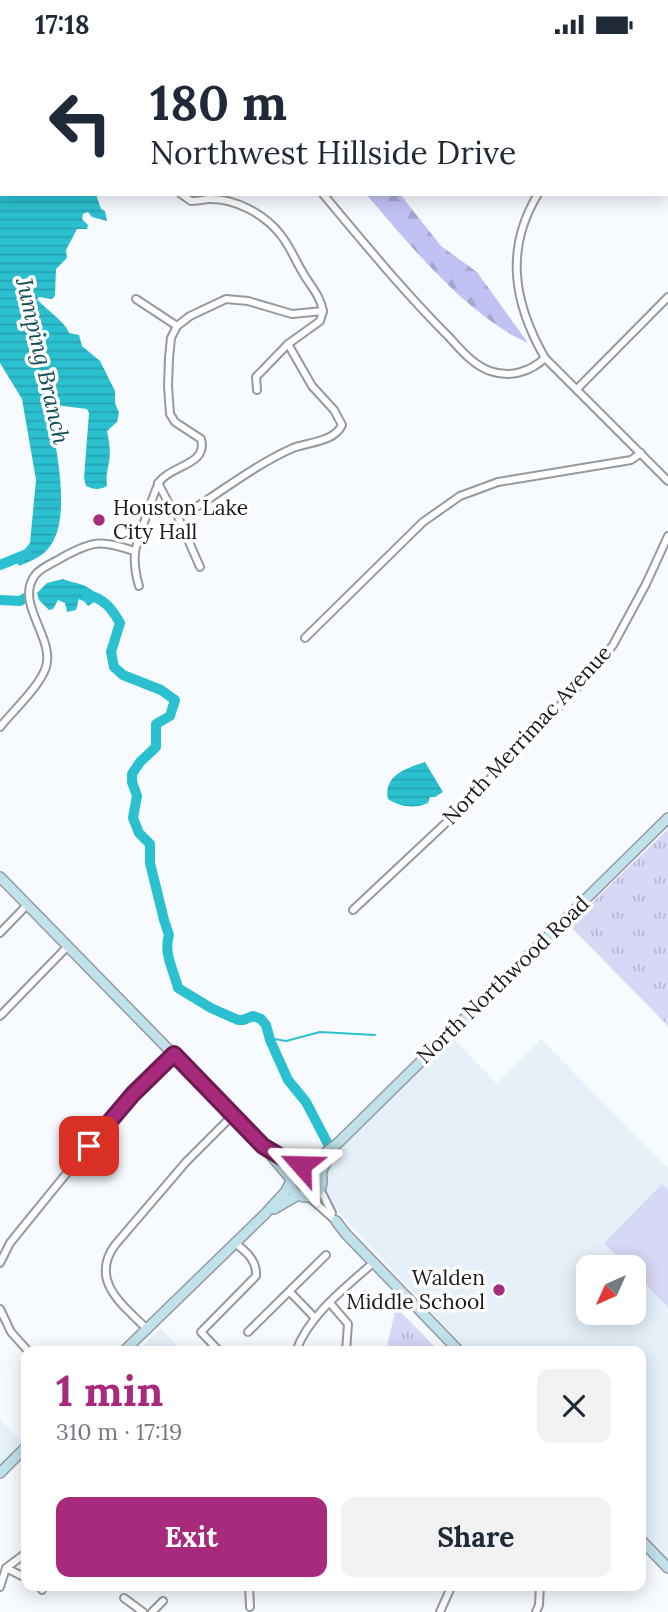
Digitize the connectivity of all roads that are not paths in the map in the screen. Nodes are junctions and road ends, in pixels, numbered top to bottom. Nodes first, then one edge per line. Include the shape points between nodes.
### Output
1 (184, 196) edge
2 (325, 196) edge
3 (537, 196) edge
4 (668, 297) edge
5 (136, 299) dead end
6 (323, 311) junction
7 (177, 326) junction
8 (289, 344) junction
9 (545, 358) junction
10 (578, 389) junction
11 (257, 390) dead end
12 (641, 453) junction
13 (668, 481) edge
14 (158, 483) junction
15 (175, 510) junction
16 (668, 536) edge
17 (134, 551) junction
18 (200, 567) dead end
19 (139, 586) dead end
20 (305, 638) dead end
21 (0, 727) edge
22 (668, 818) edge
23 (0, 877) edge
24 (27, 905) junction
25 (353, 910) dead end
26 (0, 933) edge
27 (67, 947) junction
28 (0, 1016) edge
29 (174, 1054) junction
30 (233, 1115) junction
31 (338, 1143) junction
32 (263, 1146) junction
33 (310, 1165) junction
34 (298, 1167) junction
35 (321, 1175) junction
36 (290, 1181) junction
37 (320, 1189) junction
38 (298, 1195) junction
39 (309, 1197) junction
40 (264, 1216) junction
41 (336, 1221) junction
42 (235, 1243) junction
43 (326, 1255) dead end
44 (373, 1262) junction
45 (0, 1263) edge
46 (290, 1291) junction
47 (330, 1303) junction
48 (0, 1309) edge
49 (315, 1318) junction
50 (147, 1329) junction
51 (248, 1332) dead end
52 (24, 1346) edge
53 (129, 1346) edge
54 (214, 1346) edge
55 (298, 1346) edge
56 (346, 1346) edge
57 (454, 1346) edge
58 (21, 1452) edge
59 (0, 1473) edge
60 (646, 1545) edge
61 (21, 1557) edge
62 (668, 1568) edge
63 (3, 1572) edge
64 (21, 1577) edge
65 (0, 1587) edge
66 (249, 1591) edge
67 (449, 1591) edge
68 (540, 1591) edge
69 (124, 1598) dead end
70 (163, 1601) dead end
71 (250, 1607) dead end
72 (143, 1612) edge
73 (152, 1612) edge
74 (440, 1612) edge
75 (536, 1612) edge

1 - 6 street via 191,201 225,201 268,221 320,296
2 - 9 street via 414,303 480,366 516,373
3 - 9 street via 518,245 517,277 526,321
4 - 10 street
5 - 7 street
6 - 7 street via 292,314 226,299
6 - 8 street via 320,321
7 - 14 street via 169,358 170,414 201,439 203,446 188,464
8 - 11 street via 256,377
8 - 15 street via 312,386 342,425 338,431 273,457 198,506
9 - 10 street
10 - 12 street
12 - 13 street
12 - 20 street via 631,460 498,482 460,496 423,522
14 - 15 street
14 - 17 street
15 - 18 street
16 - 25 street, North Merrimac Avenue via 613,645 590,674 465,805
17 - 19 street
17 - 21 street via 107,542 83,547 37,573 29,591 47,664
22 - 31 street, North Northwood Road
23 - 24 street
24 - 26 street
24 - 27 street
27 - 28 street
27 - 29 street
29 - 30 street
29 - 45 street via 105,1126 10,1243
30 - 32 street
30 - 50 street via 186,1162 108,1258 106,1277 111,1290
31 - 33 street, North Northwood Road
31 - 35 street, North Northwood Road
32 - 34 street
32 - 36 street
33 - 34 street
33 - 35 street
34 - 36 street
35 - 37 street
36 - 38 street
36 - 40 street
37 - 39 street
37 - 41 street
38 - 39 street
38 - 40 street
39 - 41 street
40 - 42 street
41 - 44 street
42 - 50 street
42 - 54 street via 253,1260 256,1276 201,1332
43 - 46 street
44 - 47 street
44 - 57 street
46 - 49 street
46 - 51 street
47 - 49 street
47 - 56 street via 348,1324
48 - 52 street
49 - 55 street
50 - 53 street
58 - 59 street
60 - 62 street
61 - 63 street
63 - 64 street
63 - 65 street
66 - 71 street
67 - 74 street
68 - 75 street
69 - 72 street
70 - 73 street

